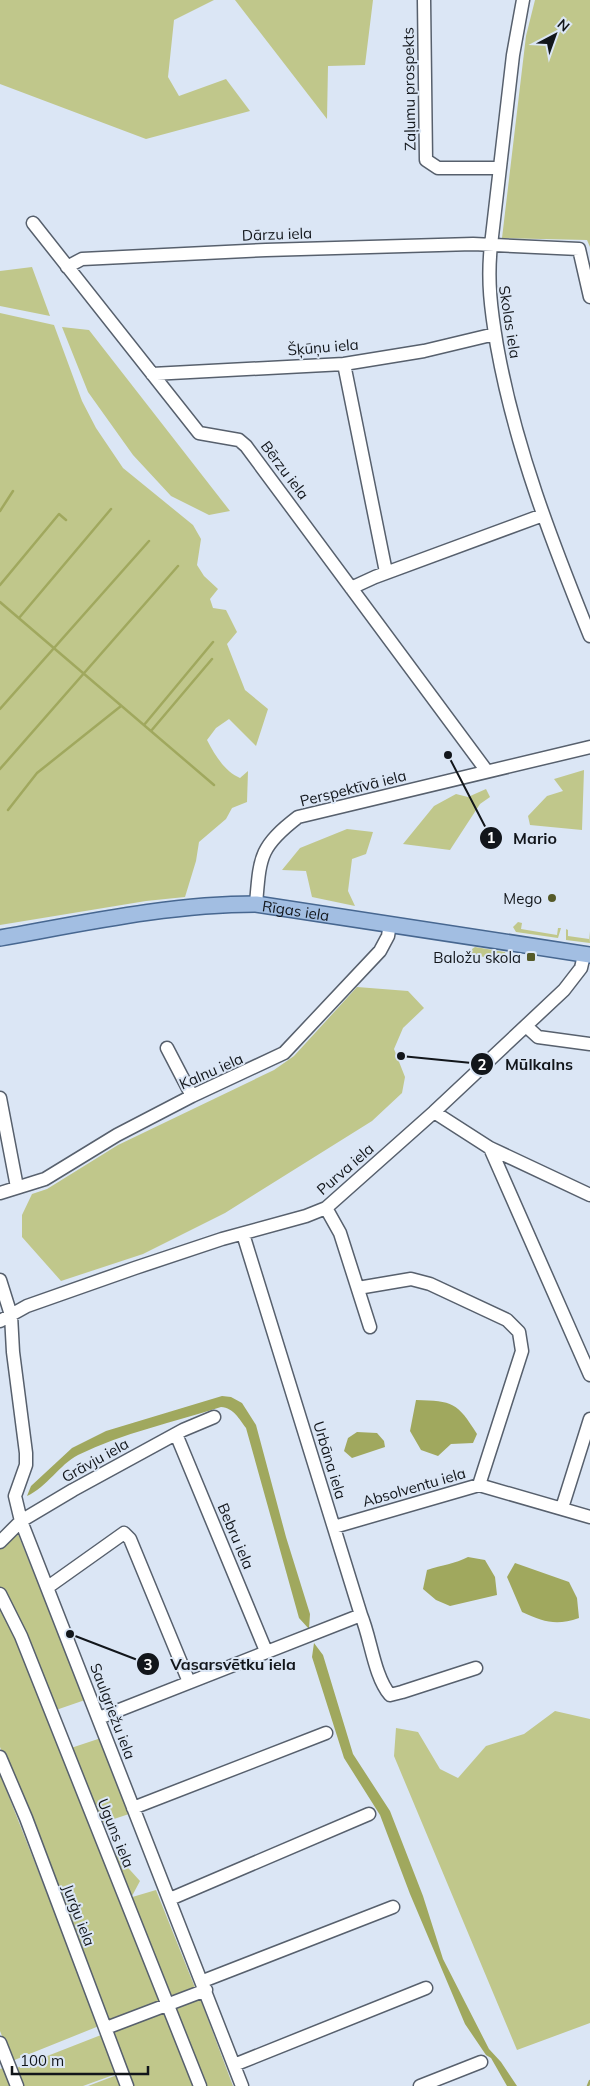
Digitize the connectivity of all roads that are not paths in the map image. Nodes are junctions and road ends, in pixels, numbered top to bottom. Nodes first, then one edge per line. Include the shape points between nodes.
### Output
1 (424, 0) edge
2 (523, 0) edge
3 (500, 168) junction
4 (33, 223) dead end
5 (491, 245) junction
6 (67, 268) junction
7 (590, 296) edge
8 (495, 334) junction
9 (344, 364) junction
10 (152, 374) junction
11 (543, 515) junction
12 (386, 572) junction
13 (351, 588) junction
14 (590, 636) edge
15 (590, 747) edge
16 (486, 770) junction
17 (256, 904) junction
18 (390, 924) junction
19 (0, 938) edge
20 (587, 955) edge
21 (526, 1026) junction
22 (590, 1044) edge
23 (167, 1048) dead end
24 (192, 1096) junction
25 (0, 1098) edge
26 (434, 1112) junction
27 (490, 1148) junction
28 (17, 1187) junction
29 (0, 1193) edge
30 (590, 1194) edge
31 (326, 1208) junction
32 (243, 1234) junction
33 (0, 1280) edge
34 (358, 1288) junction
35 (5, 1318) edge
36 (370, 1327) dead end
37 (590, 1375) edge
38 (214, 1418) dead end
39 (590, 1419) edge
40 (176, 1434) junction
41 (479, 1485) junction
42 (562, 1508) junction
43 (590, 1517) edge
44 (21, 1521) junction
45 (334, 1527) junction
46 (0, 1542) edge
47 (48, 1587) junction
48 (0, 1594) edge
49 (360, 1615) junction
50 (266, 1651) junction
51 (476, 1668) dead end
52 (188, 1682) junction
53 (98, 1718) junction
54 (326, 1733) dead end
55 (0, 1756) edge
56 (133, 1808) junction
57 (369, 1814) dead end
58 (170, 1898) junction
59 (393, 1907) dead end
60 (205, 1986) junction
61 (426, 1988) dead end
62 (167, 2006) junction
63 (106, 2028) junction
64 (0, 2043) edge
65 (481, 2062) dead end
66 (234, 2065) junction
67 (17, 2086) edge
68 (127, 2086) edge
69 (200, 2086) edge
70 (242, 2086) edge
71 (420, 2086) edge

1 - 3 street, Zaļumu prospekts via 426,160 438,168
2 - 3 street, Skolas iela
3 - 5 street, Skolas iela
4 - 6 street, Bērzu iela
5 - 6 street, Dārzu iela via 266,250 82,259
5 - 7 street, Dārzu iela via 579,249
5 - 8 street, Skolas iela via 488,274
6 - 10 street, Bērzu iela
8 - 9 street, Šķūņu iela via 424,351
8 - 11 street, Skolas iela via 512,417
9 - 10 street, Šķūņu iela
9 - 12 street
10 - 13 street, Bērzu iela via 200,433 239,440 246,446
11 - 12 street
11 - 14 street, Skolas iela
12 - 13 street
13 - 16 street, Bērzu iela
15 - 16 street, Perspektīvā iela
16 - 17 street, Perspektīvā iela via 298,817 272,838 261,856
17 - 18 main road, Rīgas iela
17 - 19 main road, Rīgas iela via 172,909
18 - 20 main road, Rīgas iela
18 - 24 street, Kalnu iela via 380,951 284,1054
20 - 21 street, Purva iela via 574,978
21 - 22 street via 538,1037
21 - 26 street, Purva iela
23 - 24 street
24 - 28 street, Kalnu iela via 117,1135 61,1171
25 - 28 street
26 - 27 street
26 - 31 street, Purva iela
27 - 30 street
27 - 37 street
28 - 29 street, Kalnu iela
31 - 32 street, Purva iela
31 - 34 street via 340,1233
32 - 35 street, Purva iela via 222,1238 27,1306
32 - 45 street, Urbāna iela
33 - 35 street, Saulgriežu iela
34 - 36 street
34 - 41 street via 398,1280 421,1281 507,1320 519,1332 522,1351
35 - 44 street, Saulgriežu iela via 13,1352 26,1453 26,1465 15,1496
38 - 40 street, Grāvju iela
39 - 42 street
40 - 44 street, Grāvju iela
40 - 50 street, Bebru iela
41 - 42 street, Absolventu iela
41 - 45 street, Absolventu iela
42 - 43 street, Absolventu iela
44 - 46 street, Grāvju iela
44 - 47 street, Saulgriežu iela
45 - 49 street, Urbāna iela
47 - 52 street via 124,1533 130,1539
47 - 53 street, Saulgriežu iela
48 - 62 street, Uguns iela via 21,1636
49 - 50 street
49 - 51 street, Urbāna iela via 382,1686 390,1695
50 - 52 street
52 - 53 street
53 - 56 street, Saulgriežu iela
54 - 56 street
55 - 63 street, Jurģu iela
56 - 58 street, Saulgriežu iela
57 - 58 street
58 - 60 street, Saulgriežu iela
59 - 60 street
60 - 62 street
60 - 66 street, Saulgriežu iela
61 - 66 street
62 - 63 street
62 - 69 street, Uguns iela
63 - 68 street, Jurģu iela
64 - 67 street
65 - 71 street
66 - 70 street, Saulgriežu iela

